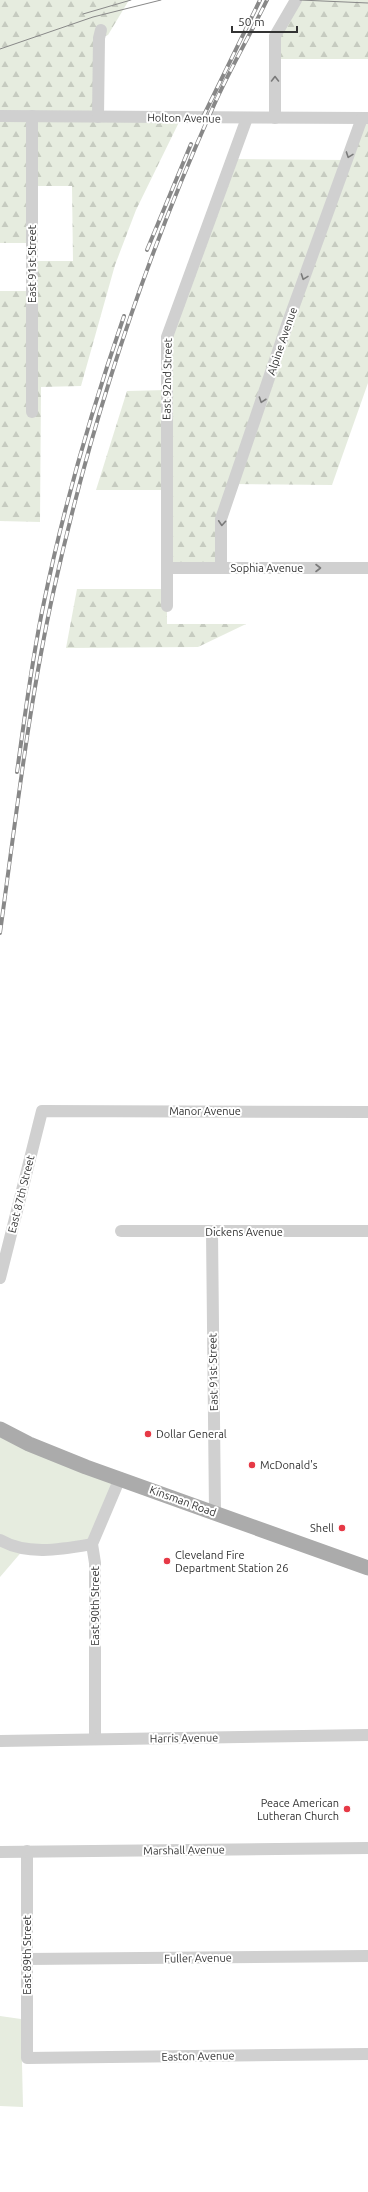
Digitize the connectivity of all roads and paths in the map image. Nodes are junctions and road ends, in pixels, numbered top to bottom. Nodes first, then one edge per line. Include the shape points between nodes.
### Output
1 (296, 0) edge
2 (101, 30) dead end
3 (0, 116) edge
4 (32, 116) junction
5 (98, 116) junction
6 (247, 118) junction
7 (275, 118) junction
8 (365, 118) edge
9 (32, 412) dead end
10 (166, 568) junction
11 (221, 568) junction
12 (368, 568) edge
13 (167, 606) dead end
14 (42, 1111) joint
15 (368, 1112) edge
16 (121, 1231) dead end
17 (368, 1231) edge
18 (212, 1232) junction
19 (0, 1278) edge
20 (0, 1429) edge
21 (120, 1478) junction
22 (215, 1512) junction
23 (0, 1540) edge
24 (92, 1544) junction
25 (368, 1568) edge
26 (368, 1734) edge
27 (95, 1739) junction
28 (0, 1741) edge
29 (368, 1848) edge
30 (27, 1851) junction
31 (0, 1852) edge
32 (368, 1956) edge
33 (27, 1959) junction
34 (368, 2054) edge
35 (27, 2058) joint

7 -> 1 street via 275,36
2 - 5 street
3 - 4 street, Holton Avenue
4 - 5 street, Holton Avenue
4 - 9 street, East 91st Street
5 - 6 street, Holton Avenue
6 - 7 street, Holton Avenue
6 - 10 street, East 92nd Street via 167,336
7 - 8 street, Holton Avenue
8 -> 11 street, Alpine Avenue via 287,325 221,519
10 - 11 street, Sophia Avenue
10 - 13 street, East 92nd Street
11 -> 12 street, Sophia Avenue
14 - 15 street, Manor Avenue
14 - 19 street, East 87th Street
16 - 18 street, Dickens Avenue
17 - 18 street, Dickens Avenue
18 - 22 street, East 91st Street
20 - 21 main road, Kinsman Road via 29,1444
21 - 22 main road, Kinsman Road
21 - 24 street
22 - 25 main road, Kinsman Road
23 - 24 street via 24,1549 40,1550
24 - 27 street, East 90th Street via 95,1563
26 - 27 street, Harris Avenue
27 - 28 street, Harris Avenue
29 - 30 street, Marshall Avenue
30 - 31 street, Marshall Avenue
30 - 33 street, East 89th Street
32 - 33 street, Fuller Avenue
33 - 35 street, East 89th Street
34 - 35 street, Easton Avenue

